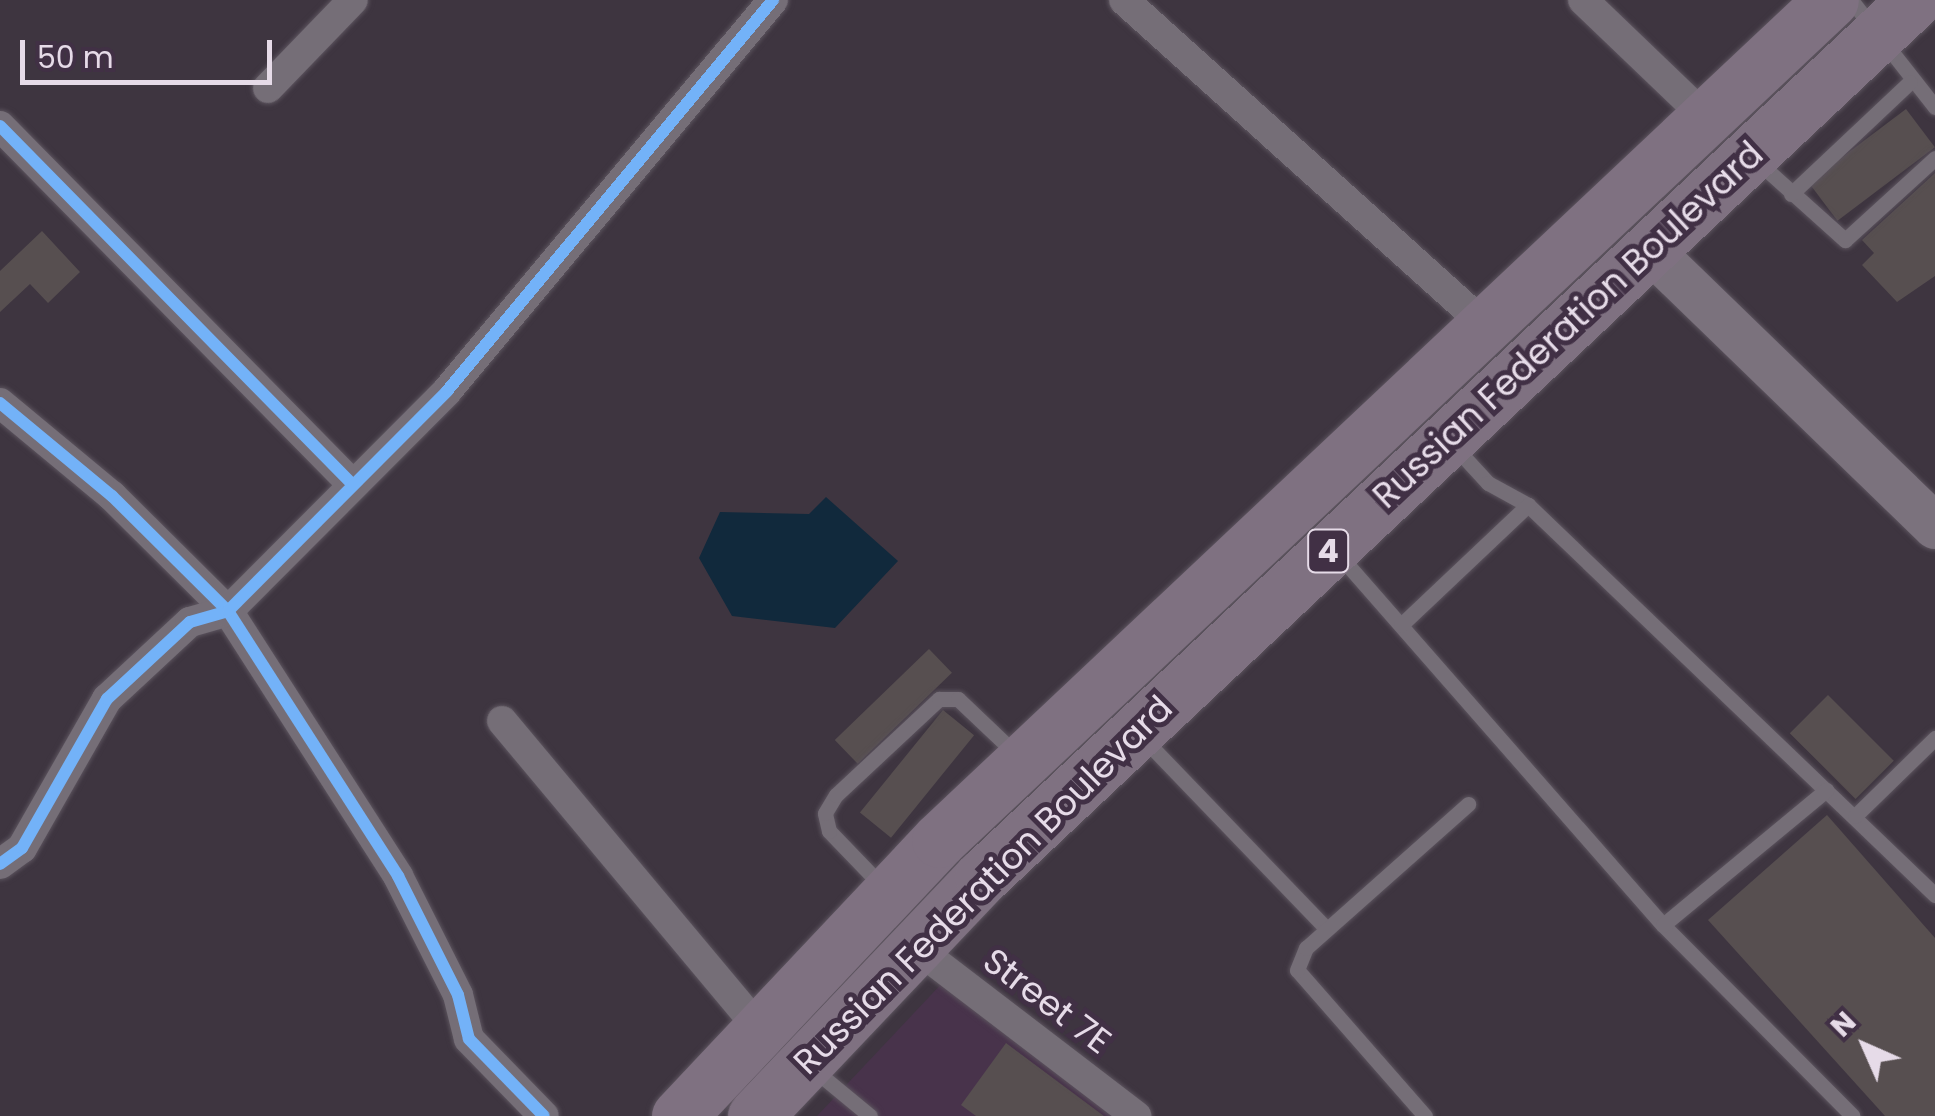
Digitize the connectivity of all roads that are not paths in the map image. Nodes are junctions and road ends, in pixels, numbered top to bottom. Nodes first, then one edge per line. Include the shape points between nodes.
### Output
1 (353, 0) edge
2 (772, 0) edge
3 (1124, 0) edge
4 (1583, 0) edge
5 (1831, 0) edge
6 (1882, 10) edge
7 (1910, 82) junction
8 (268, 88) dead end
9 (1935, 107) edge
10 (1706, 118) junction
11 (0, 126) edge
12 (1751, 154) junction
13 (1935, 158) edge
14 (1792, 194) junction
15 (1649, 249) junction
16 (1485, 326) junction
17 (0, 403) edge
18 (1447, 440) junction
19 (353, 486) junction
20 (1294, 504) junction
21 (1528, 505) junction
22 (1935, 526) edge
23 (1332, 547) junction
24 (228, 611) junction
25 (1401, 626) junction
26 (502, 721) dead end
27 (1136, 731) junction
28 (1935, 738) edge
29 (1022, 761) junction
30 (1826, 790) junction
31 (1468, 804) dead end
32 (1855, 816) junction
33 (0, 864) edge
34 (887, 892) junction
35 (1935, 894) edge
36 (1663, 925) junction
37 (1327, 929) junction
38 (914, 946) junction
39 (757, 1026) junction
40 (802, 1060) junction
41 (696, 1110) edge
42 (544, 1116) edge
43 (755, 1116) edge
44 (870, 1116) edge
45 (1136, 1116) edge
46 (1426, 1116) edge
47 (1853, 1116) edge

1 - 8 street
2 - 19 street via 447,390
3 - 16 street
4 - 10 street
5 - 10 highway, Russian Federation Boulevard / 4
6 - 7 lane
6 - 12 highway, Russian Federation Boulevard / 4
7 - 9 lane
7 - 14 lane
10 - 16 highway, Russian Federation Boulevard / 4
11 - 19 street
12 - 14 lane
12 - 15 highway, Russian Federation Boulevard / 4
13 - 14 lane via 1845,240
15 - 18 highway, Russian Federation Boulevard / 4
15 - 22 street
16 - 20 highway, Russian Federation Boulevard / 4
17 - 24 street via 112,496
18 - 21 lane via 1488,483
18 - 23 highway, Russian Federation Boulevard / 4
19 - 24 street
20 - 23 highway
20 - 29 highway, Russian Federation Boulevard / 4
21 - 25 lane
21 - 30 lane
23 - 25 lane
23 - 27 highway, Russian Federation Boulevard / 4
24 - 33 street via 190,622 107,698 22,848
24 - 42 street via 398,876 458,995 469,1039
25 - 36 lane
26 - 39 street
27 - 37 lane
27 - 38 highway, Russian Federation Boulevard / 4
28 - 32 lane
29 - 34 highway, Russian Federation Boulevard / 4
29 - 34 lane via 958,700 939,699 836,795 826,813 830,831
30 - 32 lane
30 - 36 lane
31 - 37 lane
32 - 35 lane
34 - 39 highway, Russian Federation Boulevard / 4
36 - 47 lane
37 - 46 lane via 1306,948 1298,970
38 - 40 highway, Russian Federation Boulevard / 4
38 - 45 street, Street 7E
39 - 41 highway, Russian Federation Boulevard / 4
40 - 43 highway, Russian Federation Boulevard / 4
40 - 44 lane

